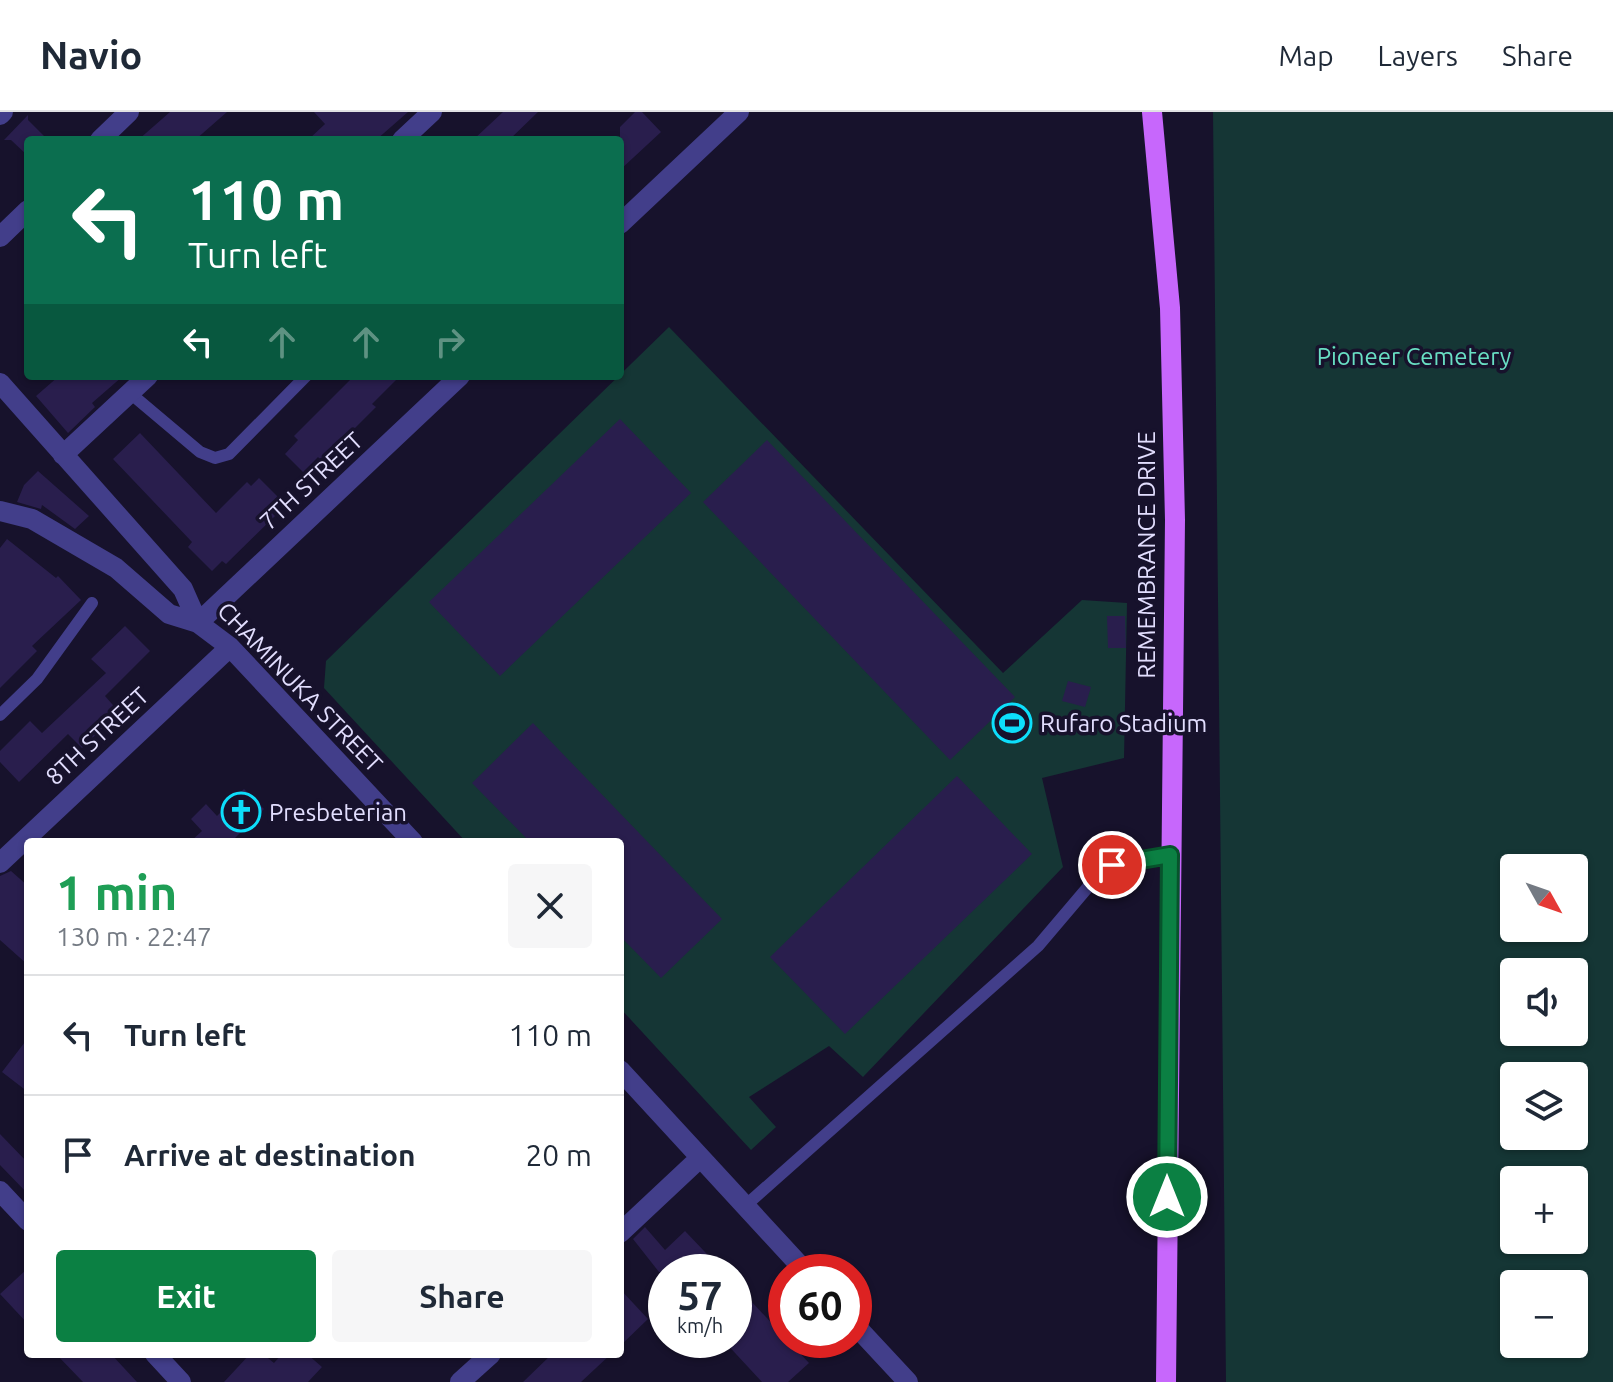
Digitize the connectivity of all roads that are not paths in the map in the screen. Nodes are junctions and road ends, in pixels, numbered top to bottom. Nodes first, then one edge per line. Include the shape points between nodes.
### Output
1 (129, 112) edge
2 (432, 112) edge
3 (739, 112) edge
4 (1152, 112) edge
5 (104, 136) edge
6 (406, 136) edge
7 (24, 214) edge
8 (624, 220) edge
9 (0, 237) edge
10 (144, 380) edge
11 (302, 380) edge
12 (456, 380) edge
13 (0, 383) edge
14 (130, 393) junction
15 (63, 455) junction
16 (0, 511) edge
17 (92, 603) dead end
18 (198, 623) junction
19 (230, 647) junction
20 (0, 715) edge
21 (27, 838) edge
22 (409, 838) edge
23 (24, 840) edge
24 (1170, 855) junction
25 (0, 863) edge
26 (624, 1074) edge
27 (700, 1158) junction
28 (0, 1191) edge
29 (745, 1206) junction
30 (24, 1217) edge
31 (624, 1229) edge
32 (789, 1254) edge
33 (872, 1343) edge
34 (159, 1358) edge
35 (487, 1358) edge
36 (181, 1382) edge
37 (460, 1382) edge
38 (908, 1382) edge
39 (1166, 1382) edge

1 - 5 street
2 - 6 street
3 - 8 street
4 - 24 main road, REMEMBRANCE DRIVE via 1172,364
7 - 9 street
10 - 14 street
11 - 14 lane via 229,454 215,458 200,452
12 - 18 street, 7TH STREET
13 - 15 street, CHAMINUKA STREET
14 - 15 street
15 - 18 street, CHAMINUKA STREET via 183,589
16 - 18 street via 32,519 116,568 169,614
17 - 20 lane via 37,679
18 - 19 street, CHAMINUKA STREET
19 - 21 street, 8TH STREET
19 - 22 street, CHAMINUKA STREET
23 - 25 street, 8TH STREET
24 - 29 lane via 1112,865 1038,946
24 - 39 main road, REMEMBRANCE DRIVE
26 - 27 street
27 - 29 street
27 - 31 street
28 - 30 street
29 - 32 street
33 - 38 street
34 - 36 street
35 - 37 street

